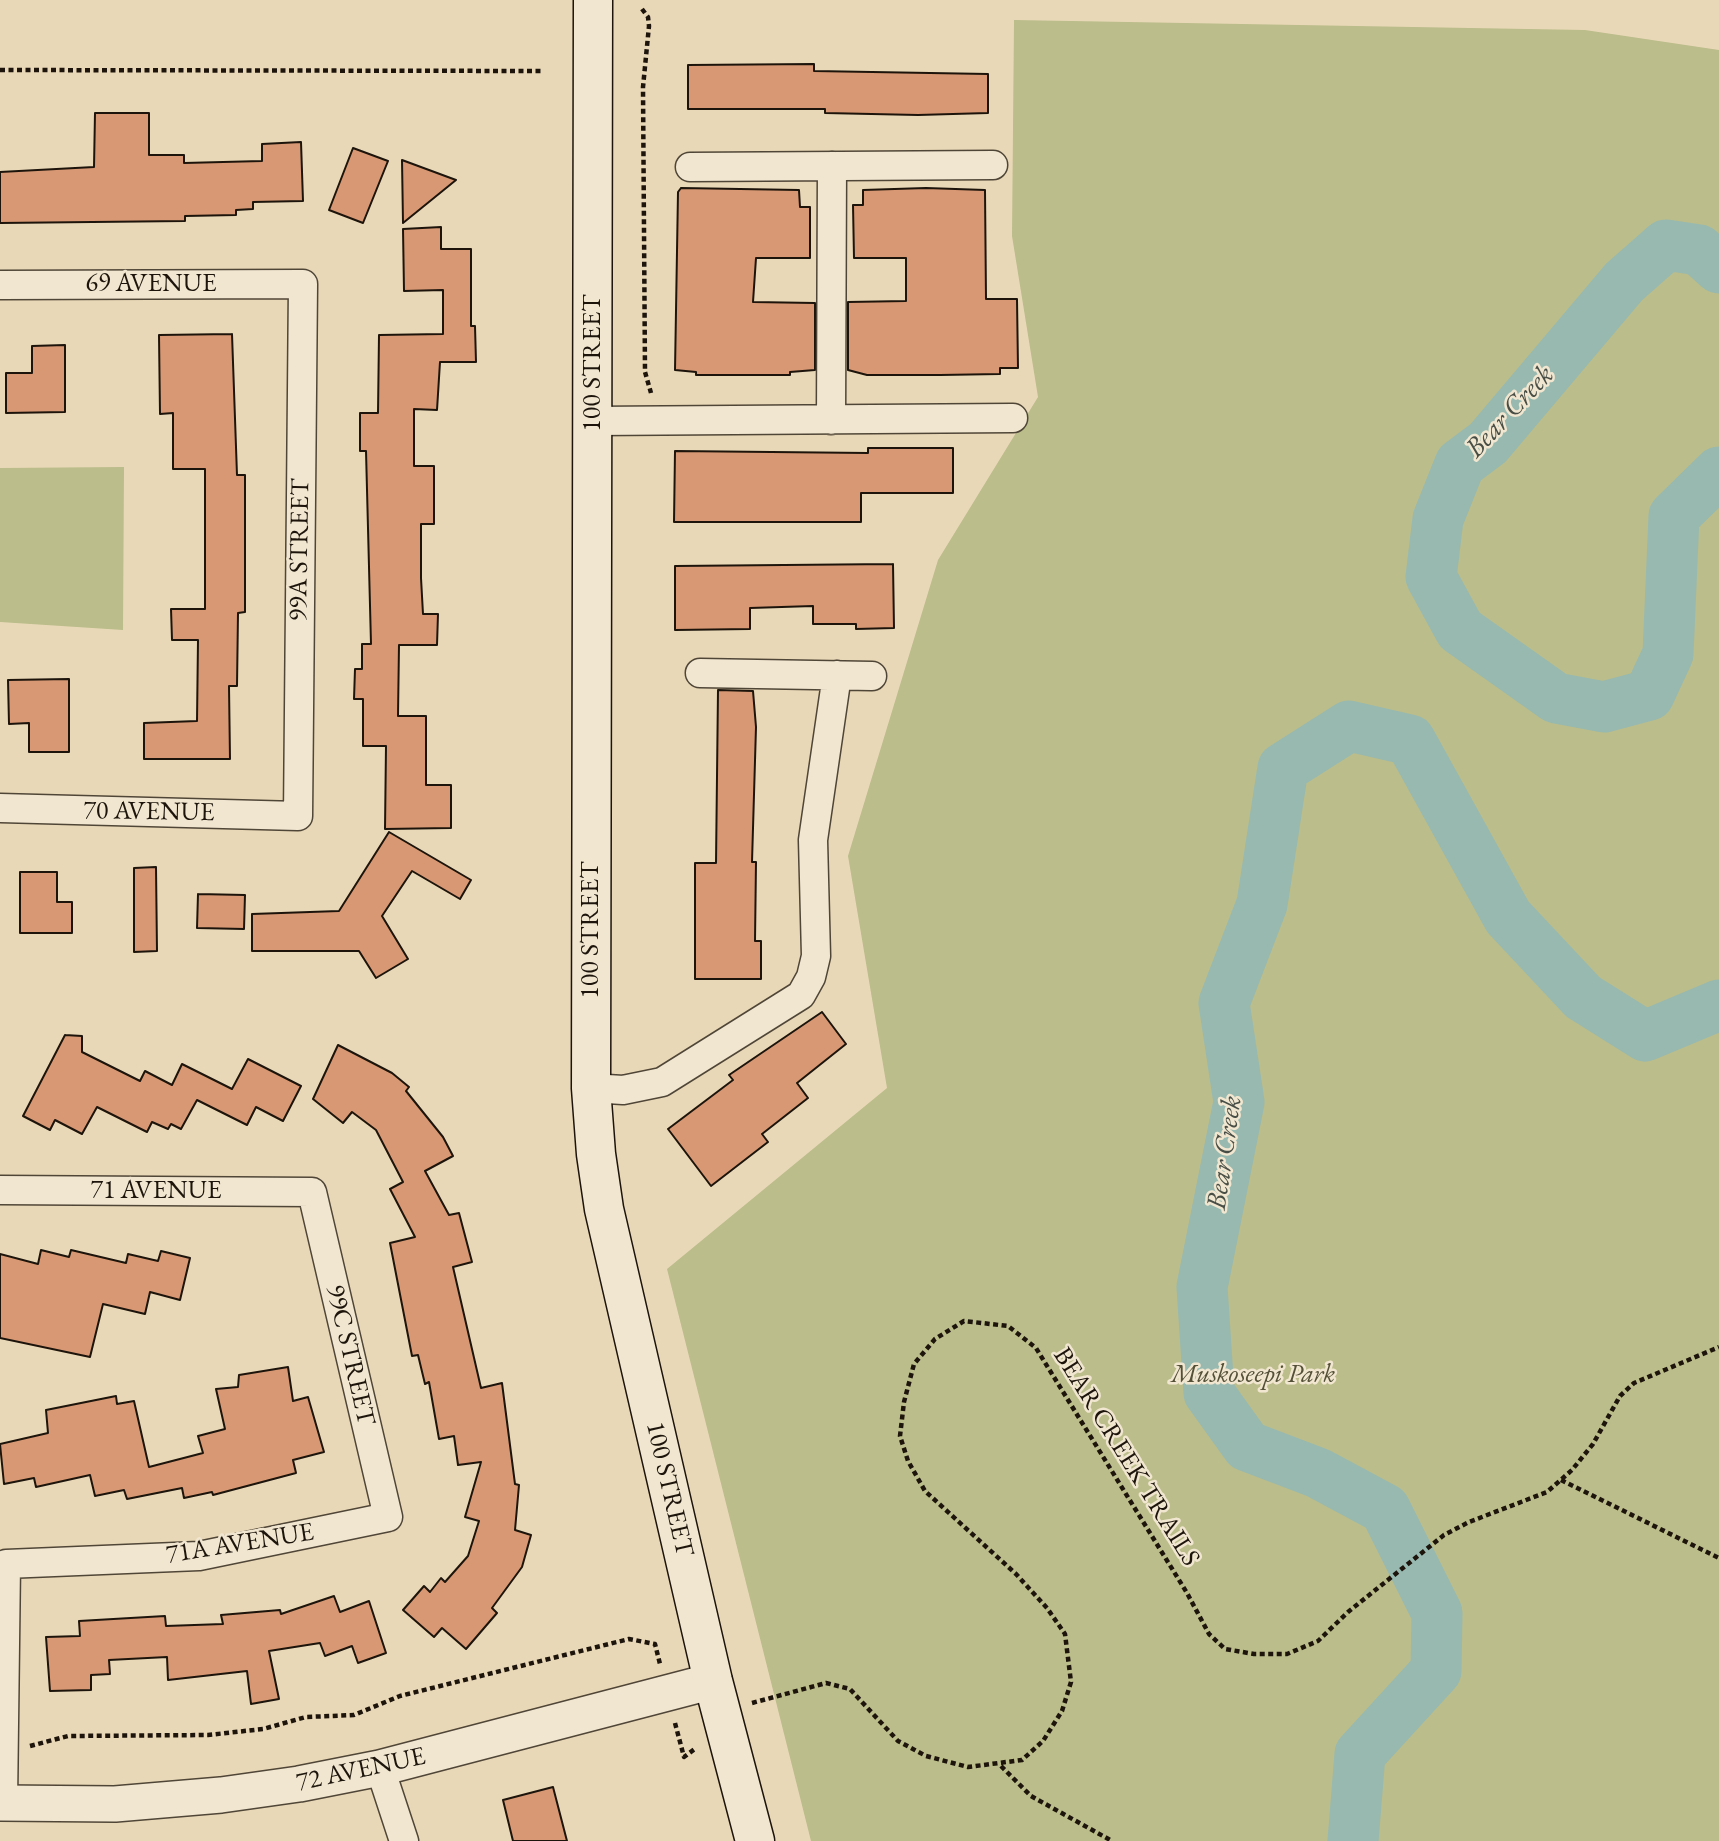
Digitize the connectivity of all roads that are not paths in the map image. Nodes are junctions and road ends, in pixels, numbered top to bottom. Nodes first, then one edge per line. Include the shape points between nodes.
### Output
1 (593, 0) edge
2 (993, 165) dead end
3 (832, 166) junction
4 (690, 167) dead end
5 (303, 284) joint
6 (0, 285) edge
7 (1013, 418) dead end
8 (831, 420) junction
9 (594, 421) junction
10 (699, 673) dead end
11 (837, 675) junction
12 (872, 676) dead end
13 (0, 808) edge
14 (298, 816) joint
15 (591, 1088) junction
16 (0, 1190) edge
17 (312, 1192) joint
18 (388, 1517) joint
19 (713, 1681) junction
20 (380, 1768) junction
21 (1, 1803) edge
22 (404, 1841) edge
23 (755, 1841) edge

1 - 9 main road, 100 STREET
2 - 3 street
3 - 4 street
3 - 8 street
5 - 6 street, 69 AVENUE
5 - 14 street, 99A STREET
7 - 8 street
8 - 9 street
9 - 15 main road, 100 STREET
10 - 11 street
11 - 12 street
11 - 15 street via 813,840 816,956 801,995 662,1082 623,1090
13 - 14 street, 70 AVENUE
15 - 19 main road, 100 STREET via 604,1209
16 - 17 street, 71 AVENUE
17 - 18 street, 99C STREET
18 - 21 street, 71A AVENUE via 199,1556 6,1564
19 - 20 street, 72 AVENUE
19 - 23 main road, 100 STREET
20 - 21 street, 72 AVENUE via 221,1795 115,1804
20 - 22 street

